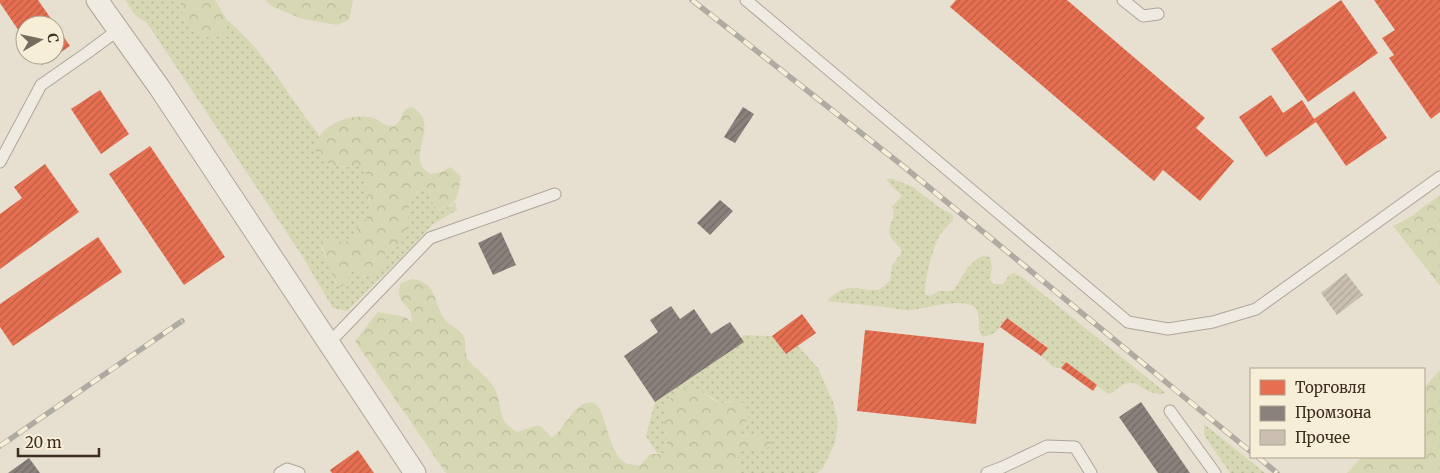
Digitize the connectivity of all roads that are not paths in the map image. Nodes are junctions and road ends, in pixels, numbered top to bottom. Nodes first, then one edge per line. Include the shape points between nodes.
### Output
1 (97, 0) edge
2 (1123, 0) edge
3 (753, 2) edge
4 (1158, 14) dead end
5 (118, 30) junction
6 (0, 162) edge
7 (1440, 177) edge
8 (556, 194) dead end
9 (329, 343) junction
10 (1170, 411) dead end
11 (280, 473) edge
12 (299, 473) edge
13 (415, 473) edge
14 (987, 473) edge
15 (1091, 473) edge
16 (1214, 473) edge

1 - 5 street
2 - 4 lane via 1143,16
3 - 7 lane via 1128,322 1168,329 1213,322 1256,309
5 - 6 lane via 41,85
5 - 9 street
8 - 9 lane via 430,238
9 - 13 street
10 - 16 lane
11 - 12 lane via 287,469
14 - 15 lane via 1047,446 1075,447

